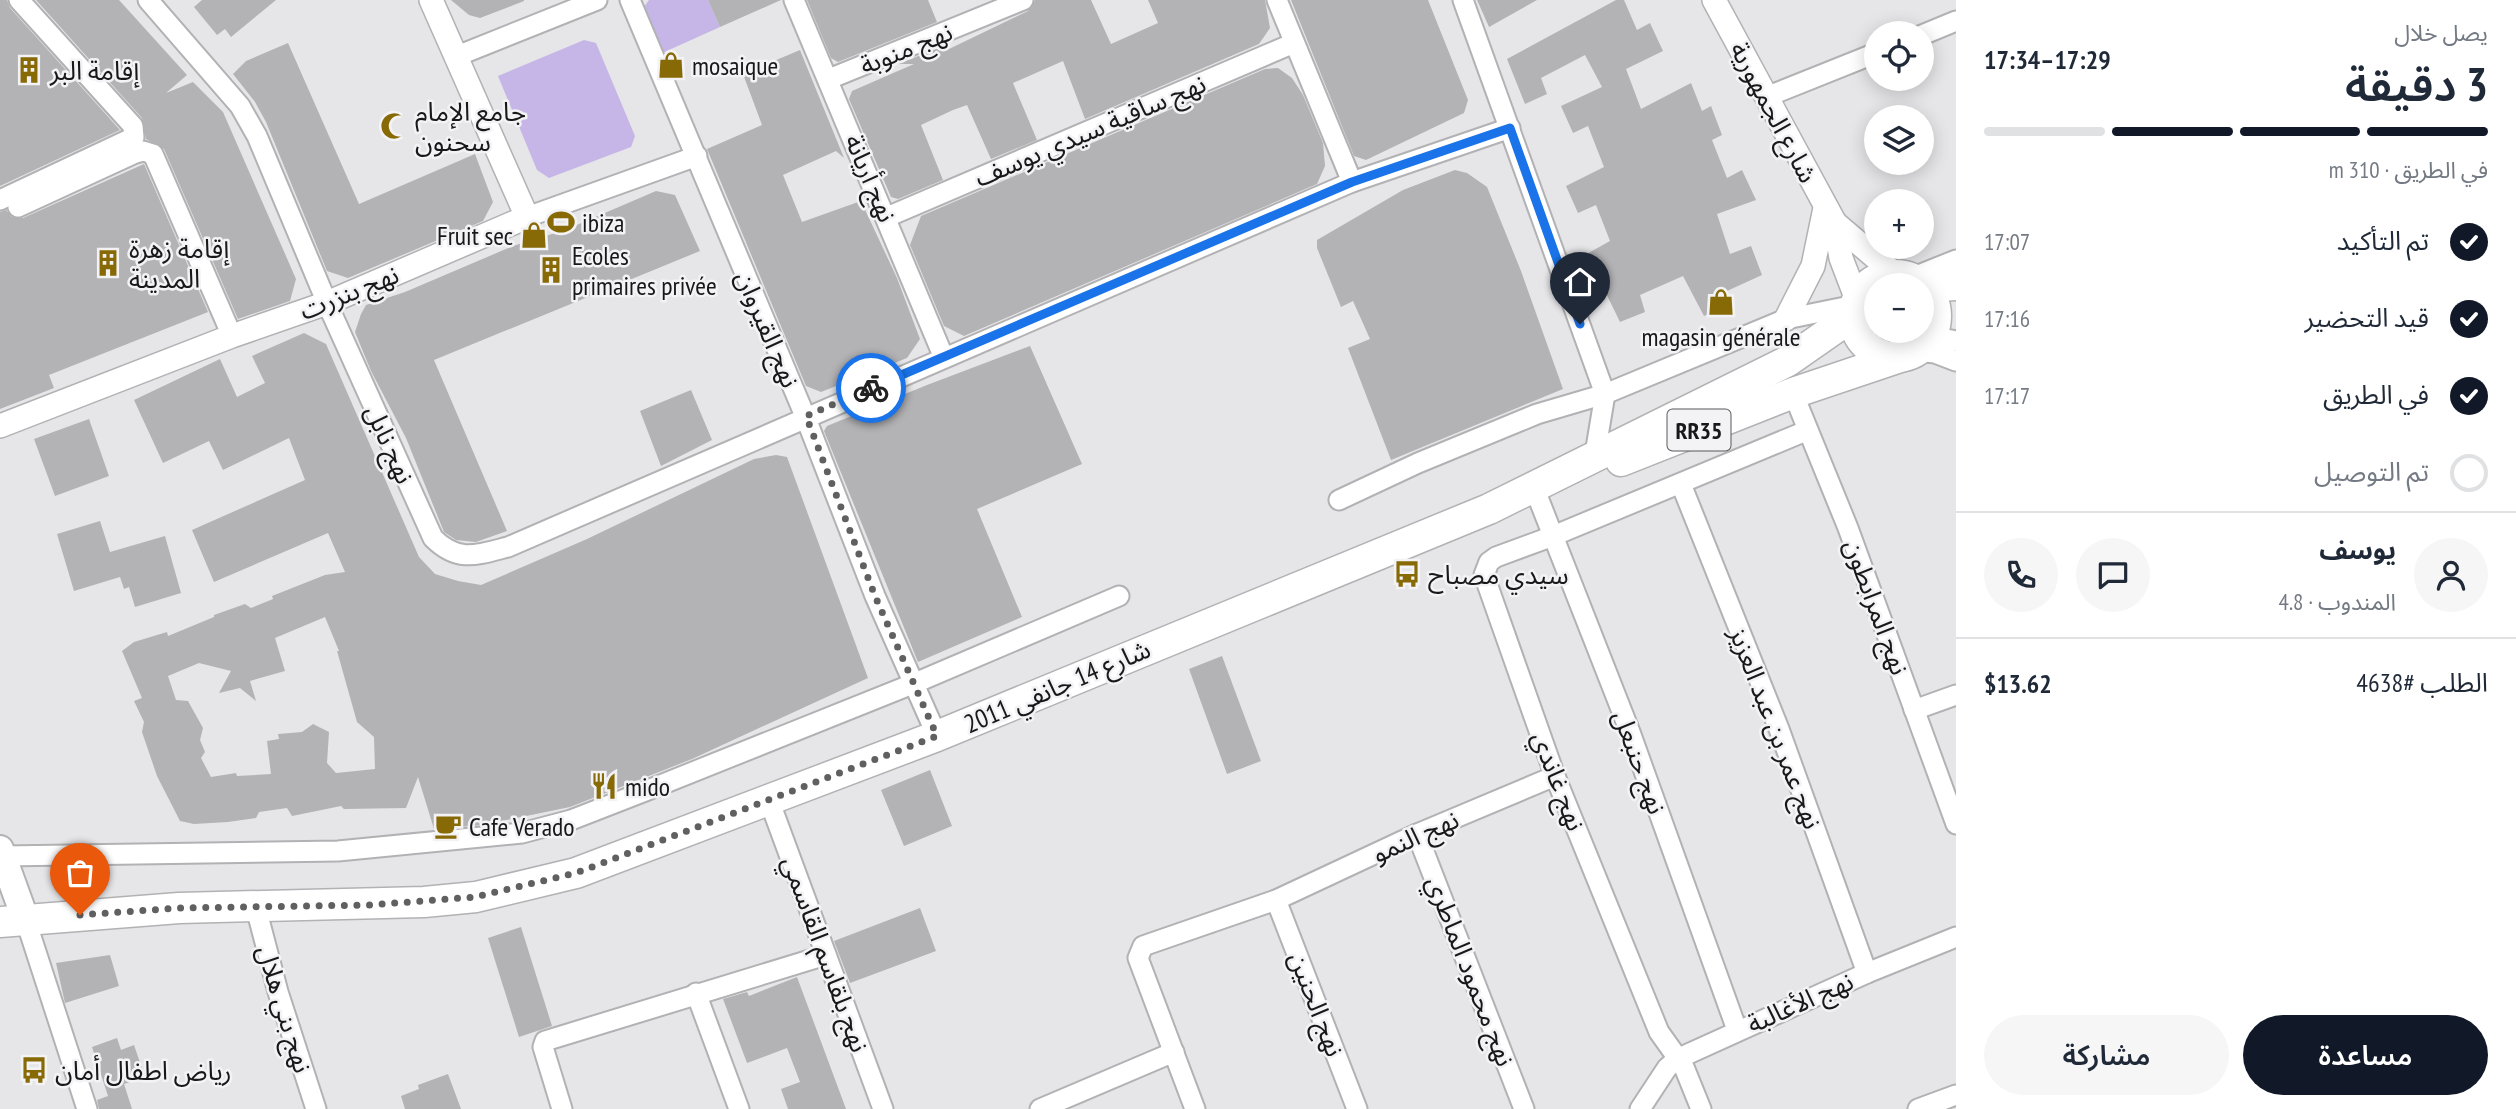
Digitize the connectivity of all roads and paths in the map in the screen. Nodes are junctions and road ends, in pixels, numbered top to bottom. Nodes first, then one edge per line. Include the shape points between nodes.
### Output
1 (19, 0) edge
2 (148, 0) edge
3 (431, 0) edge
4 (597, 0) edge
5 (630, 0) edge
6 (794, 0) edge
7 (1023, 0) edge
8 (1277, 0) edge
9 (1463, 0) edge
10 (1716, 1) edge
11 (1956, 21) edge
12 (1934, 30) edge
13 (1294, 43) junction
14 (457, 56) junction
15 (1864, 58) edge
16 (829, 79) junction
17 (1766, 97) junction
18 (1510, 128) junction
19 (697, 156) junction
20 (1352, 182) junction
21 (9, 204) edge
22 (1830, 215) junction
23 (527, 217) junction
24 (887, 217) junction
25 (1956, 260) edge
26 (1901, 273) edge
27 (1926, 273) edge
28 (1934, 283) edge
29 (1956, 285) edge
30 (1864, 293) edge
31 (327, 303) junction
32 (1855, 306) junction
33 (1786, 319) junction
34 (232, 336) junction
35 (1864, 339) edge
36 (1867, 343) edge
37 (1920, 343) edge
38 (1923, 343) edge
39 (1934, 343) edge
40 (944, 358) junction
41 (1956, 361) edge
42 (1793, 393) junction
43 (1605, 394) junction
44 (806, 416) junction
45 (0, 426) edge
46 (1806, 431) junction
47 (1595, 454) junction
48 (1681, 484) junction
49 (1537, 495) junction
50 (1339, 500) dead end
51 (1489, 509) junction
52 (1553, 536) junction
53 (1119, 596) dead end
54 (915, 683) junction
55 (1956, 695) edge
56 (1914, 709) junction
57 (937, 736) junction
58 (1555, 776) junction
59 (769, 800) junction
60 (1956, 824) edge
61 (1417, 834) junction
62 (1, 853) edge
63 (1276, 900) junction
64 (256, 908) junction
65 (12, 920) edge
66 (1956, 937) edge
67 (826, 955) junction
68 (1867, 973) junction
69 (696, 993) junction
70 (1737, 1030) junction
71 (1174, 1052) junction
72 (1677, 1059) junction
73 (1956, 1095) edge
74 (87, 1109) edge
75 (316, 1109) edge
76 (562, 1109) edge
77 (738, 1109) edge
78 (883, 1109) edge
79 (1043, 1109) edge
80 (1195, 1109) edge
81 (1357, 1109) edge
82 (1524, 1109) edge
83 (1640, 1109) edge
84 (1701, 1109) edge
85 (1918, 1109) edge

1 - 21 street via 133,126 134,137
2 - 31 street, نهج نابل via 240,106 272,167
3 - 14 street
4 - 14 street
5 - 19 street, نهج القيروان
6 - 16 street, نهج أريانة
7 - 16 street, نهج منوبة
8 - 13 street
9 - 18 street
10 - 17 street, شارع الجمهورية
11 - 12 street
13 - 20 street
13 - 24 street, نهج ساقية سيدي يوسف
14 - 23 street
15 - 17 street
16 - 24 street, نهج أريانة
17 - 22 street, شارع الجمهورية
18 - 20 street, نهج نابل
18 - 43 street
19 - 23 street, نهج بنزرت
19 - 44 street, نهج القيروان
20 - 40 street, نهج نابل
21 - 34 street via 133,154 153,154
22 - 26 street
22 - 32 street
22 - 33 street via 1813,266
23 - 31 street, نهج بنزرت
24 - 40 street, نهج أريانة
25 - 27 street
28 - 29 main road, RR35
30 - 32 main road, RR35
31 - 34 street, نهج بنزرت
31 - 44 street, نهج نابل via 433,538 451,553 477,555 508,547
32 - 33 street
32 - 35 main road via 1856,328
32 - 47 main road, شارع 14 جانفي 2011 / RR35 via 1788,361
33 - 43 street
34 - 45 street, نهج بنزرت
36 - 37 main road via 1883,355
38 - 42 main road, شارع 14 جانفي 2011 / RR35
39 - 41 street via 1935,353
40 - 44 street, نهج نابل
42 - 46 street, نهج المرابطون
42 - 49 main road, شارع 14 جانفي 2011 / RR35
43 - 47 street
43 - 50 street via 1525,419
44 - 54 street, نهج القيروان via 875,596
46 - 48 street
46 - 56 street, نهج المرابطون via 1848,528
47 - 51 main road, شارع 14 جانفي 2011 / RR35
48 - 52 street
48 - 68 street, نهج عمر بن عبد العزيز via 1779,729
49 - 51 main road, شارع 14 جانفي 2011 / RR35
49 - 52 street, نهج حنبعل
51 - 57 main road, شارع 14 جانفي 2011 / RR35
52 - 58 street, نهج غاندي via 1496,557 1484,575
52 - 70 street, نهج حنبعل via 1630,732
53 - 54 street
54 - 57 street, نهج القيروان
54 - 62 street via 572,820 522,833 338,851
55 - 56 street
56 - 60 street, نهج المرابطون
57 - 59 main road, شارع 14 جانفي 2011 / RR35
58 - 61 street, نهج النمو
58 - 72 street, نهج غاندي via 1658,1032
59 - 64 main road, شارع 14 جانفي 2011 / RR35 via 576,873 475,897
59 - 67 street, نهج بلقاسم القاسمي
61 - 63 street, نهج النمو
61 - 82 street, نهج محمود الماطري
62 - 65 main road
63 - 71 street, نهج النمو via 1143,946 1138,958
63 - 81 street, نهج الحنين
64 - 65 main road, شارع 14 جانفي 2011 / RR35 via 179,908
64 - 75 street, نهج بني هلال
65 - 74 street
66 - 68 street, نهج الأغالبة
67 - 69 street
67 - 78 street, نهج بلقاسم القاسمي
68 - 70 street, نهج الأغالبة
69 - 76 street via 543,1043
69 - 77 street
70 - 72 street, نهج الأغالبة
71 - 79 street
71 - 80 street, نهج النمو
72 - 83 street, نهج الأغالبة
72 - 84 street, نهج غاندي
73 - 85 street

